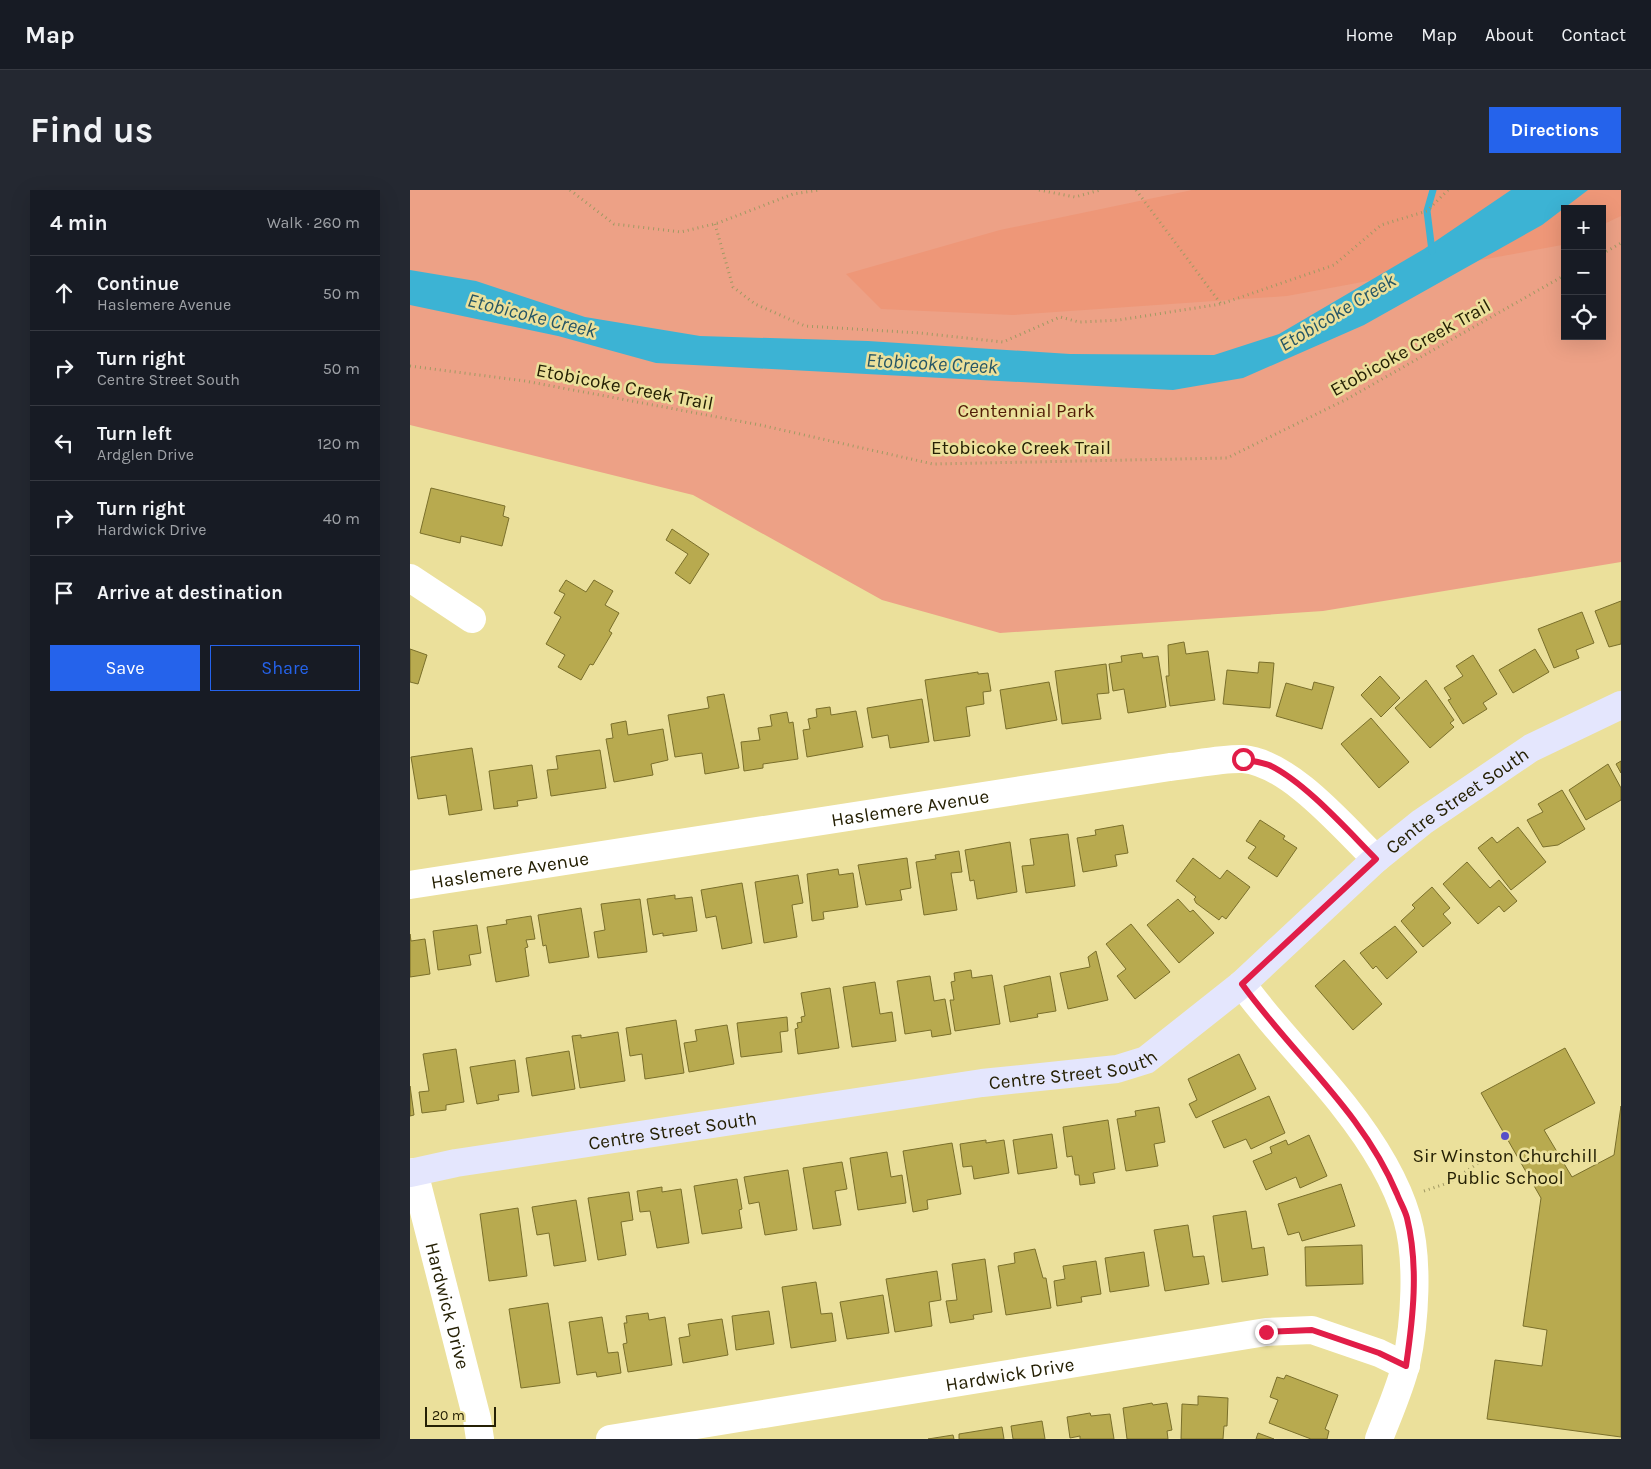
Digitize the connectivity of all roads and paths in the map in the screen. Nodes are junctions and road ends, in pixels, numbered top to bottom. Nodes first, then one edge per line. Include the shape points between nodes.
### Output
1 (570, 190) edge
2 (819, 190) edge
3 (1039, 190) edge
4 (1100, 190) edge
5 (1136, 190) edge
6 (1448, 190) edge
7 (715, 224) junction
8 (1621, 243) edge
9 (1606, 252) edge
10 (1561, 277) edge
11 (1221, 304) junction
12 (410, 366) edge
13 (410, 578) edge
14 (472, 619) dead end
15 (1621, 705) edge
16 (1376, 859) junction
17 (410, 885) edge
18 (1242, 984) junction
19 (1485, 1159) dead end
20 (412, 1172) edge
21 (1419, 1193) dead end
22 (1406, 1366) junction
23 (480, 1439) edge
24 (610, 1439) edge
25 (1379, 1439) edge

1 - 7 path via 614,224 681,232
2 - 7 path via 792,194
3 - 4 path via 1075,197
5 - 11 path
6 - 11 path via 1428,211 1380,225 1334,265
7 - 11 path via 733,287 755,304 806,326 1004,342 1060,317 1079,322 1118,320
8 - 9 path
10 - 12 path, Etobicoke Creek Trail via 1347,399 1226,458 933,464 760,426 525,381
13 - 14 street
15 - 16 street, Centre Street South via 1530,748 1453,800
16 - 17 street, Haslemere Avenue via 1299,786 1269,765 1243,759 1170,767
16 - 18 street, Centre Street South
18 - 20 street, Centre Street South via 1146,1060 1117,1069 982,1083
18 - 22 street via 1343,1105 1387,1170 1407,1218 1414,1269 1413,1319
19 - 21 path via 1448,1182
20 - 23 street, Hardwick Drive
22 - 24 street, Hardwick Drive via 1312,1330 1266,1332
22 - 25 street

